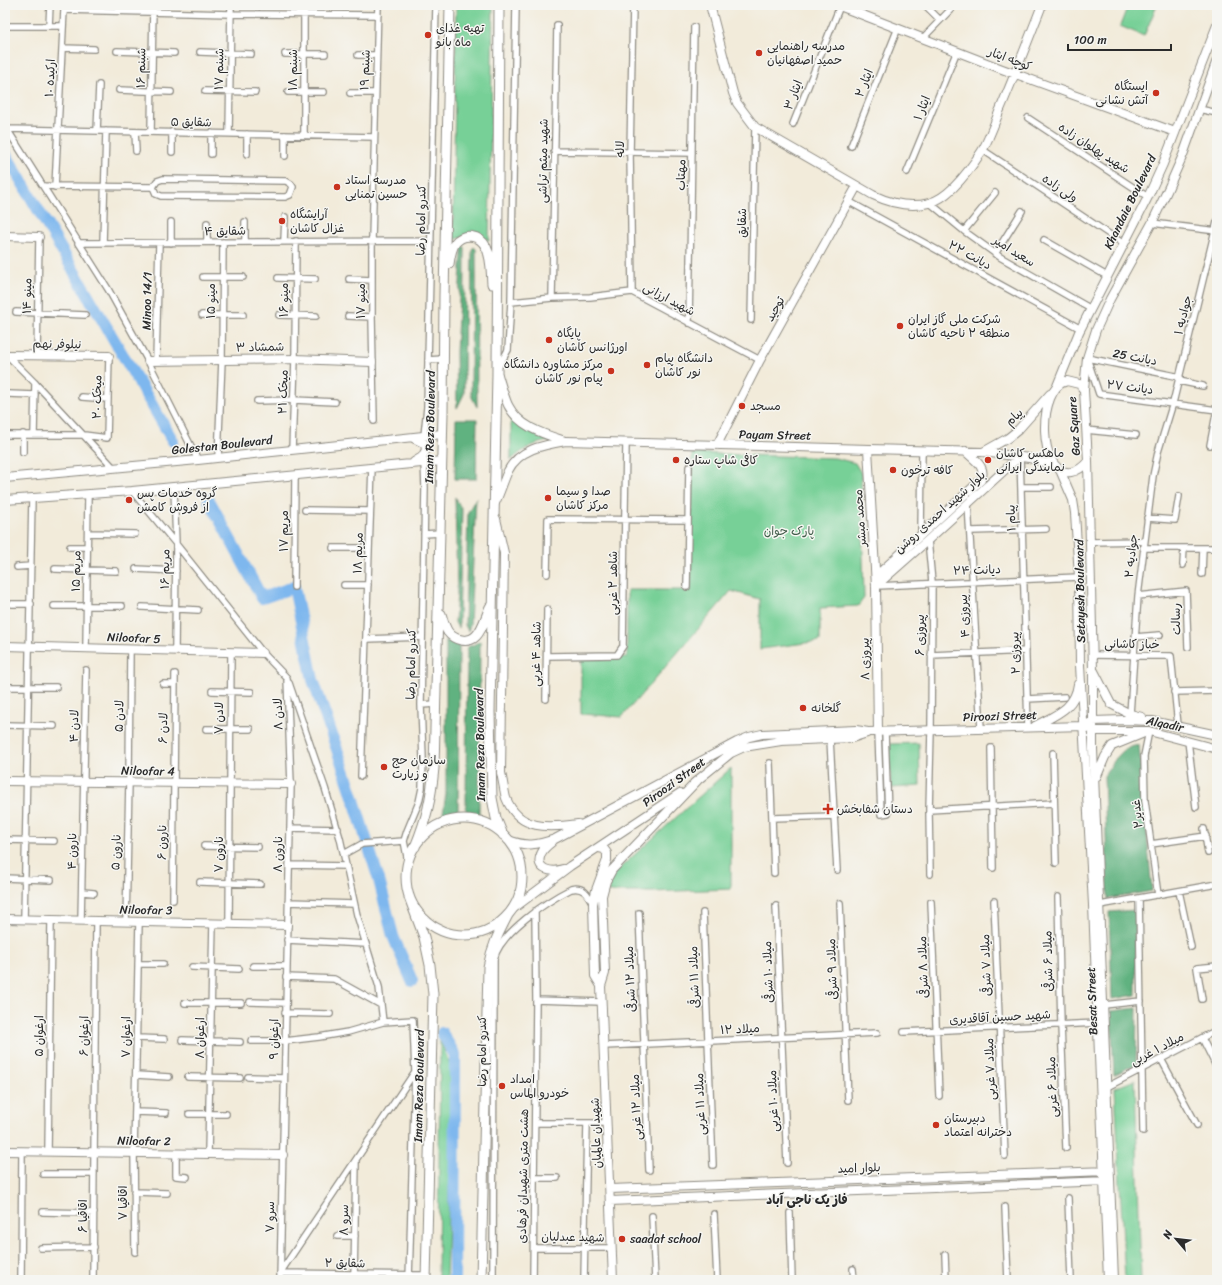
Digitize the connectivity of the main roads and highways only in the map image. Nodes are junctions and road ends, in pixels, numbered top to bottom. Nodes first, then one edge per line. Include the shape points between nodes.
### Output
1 (450, 5) edge
2 (500, 5) edge
3 (710, 5) edge
4 (1042, 5) edge
5 (839, 6) edge
6 (1217, 25) edge
7 (1217, 60) edge
8 (1015, 74) junction
9 (1175, 132) junction
10 (857, 186) junction
11 (5, 236) edge
12 (39, 237) road end
13 (444, 296) junction
14 (497, 329) junction
15 (6, 355) edge
16 (109, 356) road end
17 (152, 361) road end
18 (372, 362) road end
19 (497, 371) junction
20 (1055, 388) junction
21 (1084, 390) junction
22 (442, 434) junction
23 (411, 437) junction
24 (566, 441) junction
25 (717, 445) junction
26 (868, 449) junction
27 (965, 451) junction
28 (984, 452) junction
29 (1020, 456) junction
30 (1088, 460) junction
31 (442, 461) junction
32 (413, 463) junction
33 (1058, 468) junction
34 (5, 478) edge
35 (5, 500) edge
36 (495, 504) junction
37 (495, 514) junction
38 (942, 521) junction
39 (876, 576) junction
40 (876, 586) junction
41 (492, 602) junction
42 (438, 605) junction
43 (1092, 608) junction
44 (1079, 609) junction
45 (5, 646) edge
46 (263, 653) road end
47 (1080, 665) junction
48 (1093, 670) junction
49 (490, 712) junction
50 (1093, 721) junction
51 (1152, 721) junction
52 (1084, 726) junction
53 (1031, 727) junction
54 (1093, 731) junction
55 (1149, 731) junction
56 (868, 732) junction
57 (881, 732) junction
58 (1217, 735) edge
59 (501, 736) junction
60 (1217, 748) edge
61 (5, 781) edge
62 (697, 781) junction
63 (1095, 781) junction
64 (291, 784) road end
65 (582, 824) junction
66 (505, 837) junction
67 (555, 839) junction
68 (415, 846) junction
69 (599, 848) junction
70 (570, 866) junction
71 (409, 896) junction
72 (514, 908) junction
73 (508, 915) junction
74 (5, 919) edge
75 (287, 925) road end
76 (601, 986) junction
77 (5, 1151) edge
78 (283, 1154) road end
79 (1106, 1171) junction
80 (917, 1178) junction
81 (877, 1180) junction
82 (1106, 1181) junction
83 (918, 1188) junction
84 (610, 1189) junction
85 (878, 1190) junction
86 (610, 1201) junction
87 (426, 1277) edge
88 (481, 1280) edge
89 (613, 1280) edge
90 (1108, 1280) edge
91 (1114, 1280) edge

1 - 13 main road, Imam Reza Boulevard
2 - 14 main road, Imam Reza Boulevard
3 - 10 main road via 733,93 737,103 755,127
4 - 8 main road
5 - 8 main road, کوچه ایثار
6 - 9 main road, Khandaie Boulevard
7 - 21 main road via 1168,189 1100,319 1087,358
8 - 9 main road, کوچه ایثار
8 - 10 main road via 983,150 967,172 941,198 930,203 911,205 893,203
9 - 20 main road, Khandaie Boulevard via 1148,197 1081,329
10 - 25 main road, توحید via 760,360
11 - 12 main road
13 - 14 main road via 452,248 461,238 474,236 489,252
13 - 22 main road, Imam Reza Boulevard
14 - 19 main road, Imam Reza Boulevard
15 - 16 main road, نیلوفر نهم
17 - 18 main road, شمشاد ۳ via 295,358
19 - 24 main road via 507,404 517,417 539,432
19 - 36 main road, Imam Reza Boulevard
20 - 21 main road, Gaz Square via 1063,382 1071,381 1079,384
20 - 28 main road, پیام via 1018,430
20 - 33 main road, Gaz Square via 1047,409 1045,434 1049,453
21 - 30 main road, Gaz Square
22 - 23 main road, Golestan Boulevard
22 - 31 main road, Imam Reza Boulevard
23 - 32 main road via 425,444 426,450 422,457
23 - 34 main road, Golestan Boulevard
24 - 25 main road, Payam Street
24 - 36 main road via 526,452 509,469
25 - 26 main road, Payam Street
26 - 27 main road, Payam Street
26 - 39 main road, محمد مبشر
27 - 28 main road, Payam Street
27 - 38 main road, بلوار شهید احمدی روشن via 983,469 981,480
28 - 29 main road, Payam Street
29 - 33 main road, Payam Street
29 - 38 main road, بلوار شهید احمدی روشن via 968,503
30 - 33 main road, Gaz Square via 1074,471
30 - 43 main road, Setayesh Boulevard
31 - 32 main road
31 - 42 main road, Imam Reza Boulevard
32 - 35 main road via 132,491
33 - 44 main road, Setayesh Boulevard via 1073,500 1076,513
36 - 37 main road, Imam Reza Boulevard
37 - 41 main road, Imam Reza Boulevard
37 - 59 main road via 504,553
38 - 39 main road, بلوار شهید احمدی روشن via 921,534
38 - 40 main road, بلوار شهید احمدی روشن via 928,540
39 - 40 main road, محمد مبشر
40 - 57 main road, پیروزی ۸
41 - 42 main road via 478,633 473,638 465,640 457,639 448,632
41 - 49 main road, Imam Reza Boulevard
42 - 68 main road, Imam Reza Boulevard via 432,795
43 - 44 main road
43 - 48 main road, Setayesh Boulevard
44 - 47 main road, Setayesh Boulevard
45 - 46 main road, Niloofar 5
47 - 52 main road, Setayesh Boulevard
47 - 53 main road via 1077,690 1069,706
48 - 50 main road, Setayesh Boulevard
48 - 51 main road via 1111,704
49 - 59 main road
49 - 66 main road, Imam Reza Boulevard via 492,798 496,818
50 - 51 main road
50 - 52 main road
50 - 54 main road, Besat Street
51 - 58 main road
52 - 53 main road, Piroozi Street
52 - 54 main road, Alqadir
52 - 79 main road, Besat Street
53 - 57 main road, Piroozi Street
54 - 55 main road, Alqadir
54 - 63 main road, Besat Street
55 - 60 main road, Alqadir
55 - 63 main road via 1112,746
56 - 57 main road, Piroozi Street
56 - 62 main road, Piroozi Street via 857,737 781,741 744,748 732,753
56 - 65 main road, Piroozi Street via 831,731 762,734 749,737
59 - 65 main road via 501,773 506,797 518,816 537,826
61 - 64 main road, Niloofar 4
62 - 69 main road, Piroozi Street
62 - 76 main road via 612,870 606,881 602,896 605,973
63 - 79 main road, Besat Street via 1107,1087
65 - 67 main road, Piroozi Street
66 - 67 main road, Piroozi Street via 528,845
66 - 68 main road via 488,824 476,820 453,820 431,830
66 - 72 main road via 514,846 522,868 521,890
67 - 70 main road via 540,854 542,866 552,871
68 - 71 main road via 406,874
69 - 70 main road, Piroozi Street
69 - 76 main road via 606,851 607,860 593,904 596,976
70 - 72 main road, Piroozi Street
71 - 73 main road via 418,913 431,925 447,933 465,936 483,933 499,924
71 - 87 main road, Imam Reza Boulevard via 424,937 433,994
72 - 73 main road
73 - 88 main road via 493,943 488,967 489,1098
74 - 75 main road, Niloofar 3
76 - 84 main road, شهیدان عالمیان
77 - 78 main road, Niloofar 2
79 - 80 main road, بلوار امید
79 - 82 main road, Besat Street
80 - 81 main road, بلوار امید
80 - 83 main road
81 - 84 main road, بلوار امید
81 - 85 main road
82 - 83 main road, بلوار امید
82 - 90 main road, Besat Street
82 - 91 main road, Besat Street
83 - 85 main road, بلوار امید
84 - 86 main road, شهیدان عالمیان
85 - 86 main road, بلوار امید
86 - 89 main road, شهیدان عالمیان

